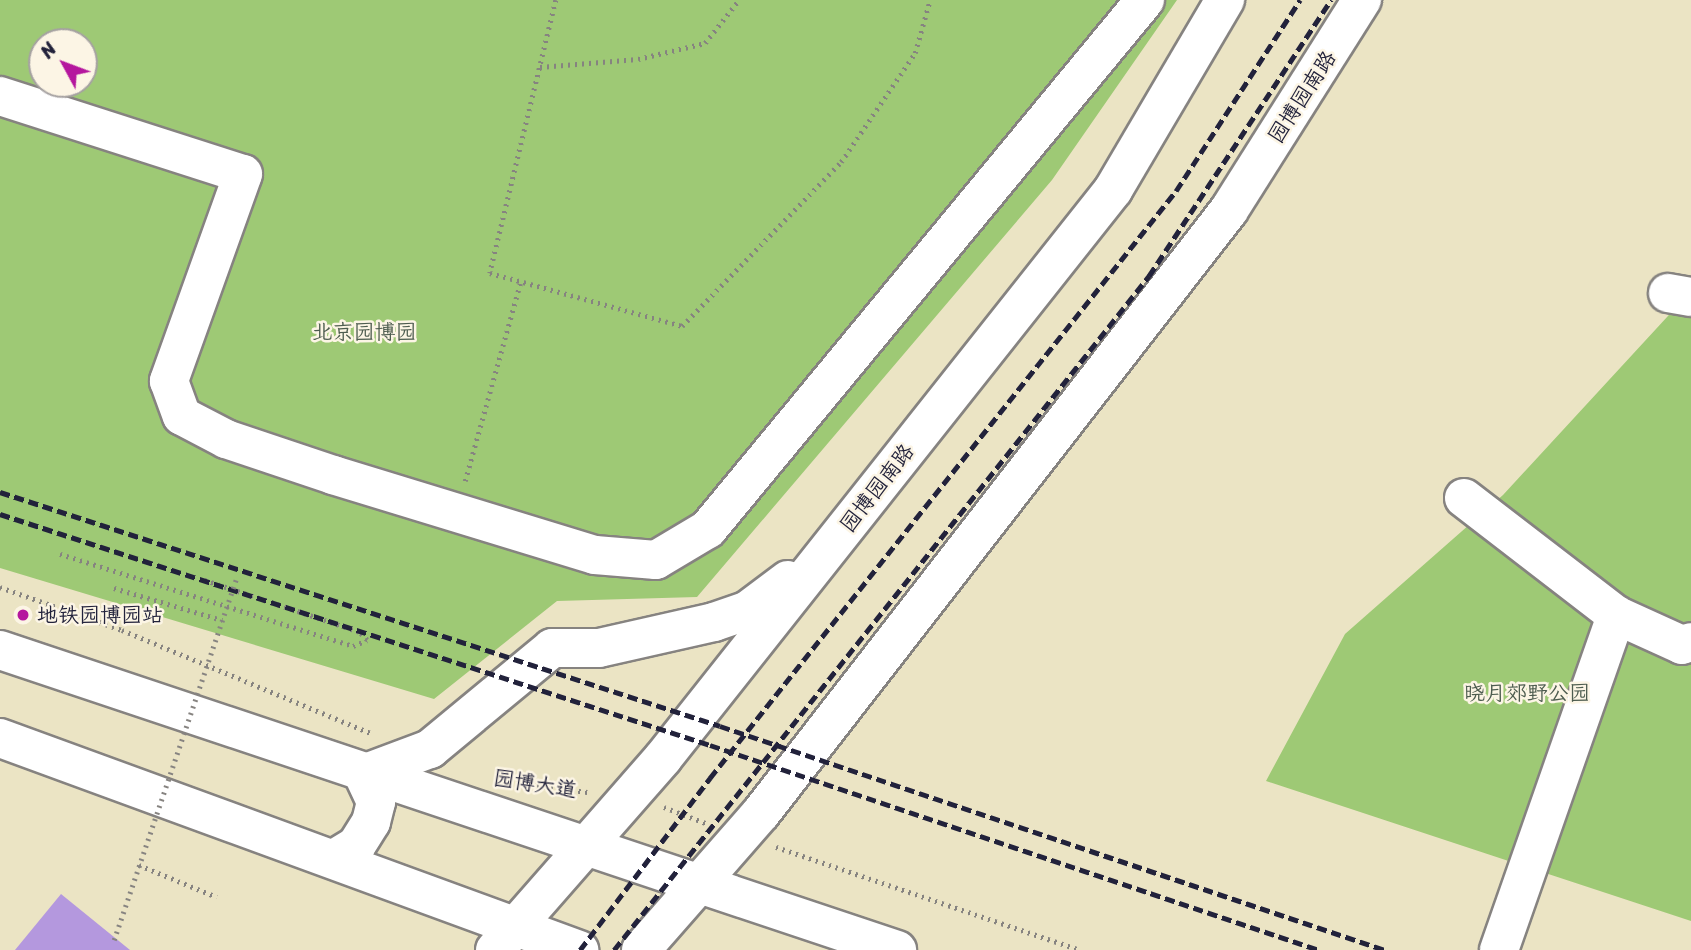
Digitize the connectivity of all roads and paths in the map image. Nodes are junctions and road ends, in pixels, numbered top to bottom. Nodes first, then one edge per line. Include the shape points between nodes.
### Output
1 (556, 0) edge
2 (739, 0) edge
3 (930, 0) edge
4 (1145, 0) edge
5 (1225, 0) edge
6 (1362, 0) edge
7 (540, 67) junction
8 (0, 96) edge
9 (520, 284) junction
10 (1464, 498) dead end
11 (456, 513) junction
12 (826, 553) junction
13 (60, 554) dead end
14 (237, 576) dead end
15 (204, 580) dead end
16 (0, 587) edge
17 (114, 588) dead end
18 (1616, 615) junction
19 (222, 621) junction
20 (1691, 642) edge
21 (0, 650) edge
22 (377, 735) dead end
23 (0, 738) edge
24 (0, 756) edge
25 (59, 760) junction
26 (363, 774) junction
27 (501, 781) dead end
28 (631, 795) junction
29 (741, 836) junction
30 (587, 846) junction
31 (334, 859) junction
32 (139, 865) junction
33 (700, 883) junction
34 (217, 897) dead end
35 (506, 939) edge
36 (114, 940) dead end
37 (579, 950) edge
38 (641, 950) edge
39 (894, 950) edge
40 (1080, 950) edge
41 (1499, 950) edge

1 - 7 path
2 - 7 path via 705,43 638,59
3 - 9 path via 915,53 841,162 682,326
4 - 11 main road via 708,529 656,561 595,555
5 - 12 main road, 园博园南路 via 1113,190
6 - 29 main road, 园博园南路 via 1229,210
7 - 9 path via 490,273
8 - 11 main road via 243,174 169,382 183,416 226,439
9 - 11 path
10 - 18 main road
12 - 26 main road via 748,610 599,648 552,648 430,749
12 - 28 main road, 园博园南路
13 - 15 path via 353,646 367,640 359,632
14 - 19 path, bridge
16 - 22 path via 122,630
17 - 19 path
18 - 20 main road via 1682,645
18 - 41 main road
19 - 32 path, bridge
21 - 26 main road, 园博大道
23 - 25 main road
24 - 25 main road
25 - 31 main road
26 - 30 main road, 园博大道
26 - 31 main road via 376,802 371,822 356,846
27 - 28 path, 园博大道
28 - 29 path, 园博大道
28 - 30 main road, 园博园南路
29 - 33 main road, 园博园南路
29 - 40 path, 园博大道
30 - 33 main road, 园博大道
30 - 35 main road, 园博园南路
31 - 35 main road
32 - 34 path
32 - 36 path, bridge
33 - 38 main road, 园博园南路
33 - 39 main road, 园博大道
35 - 37 main road

